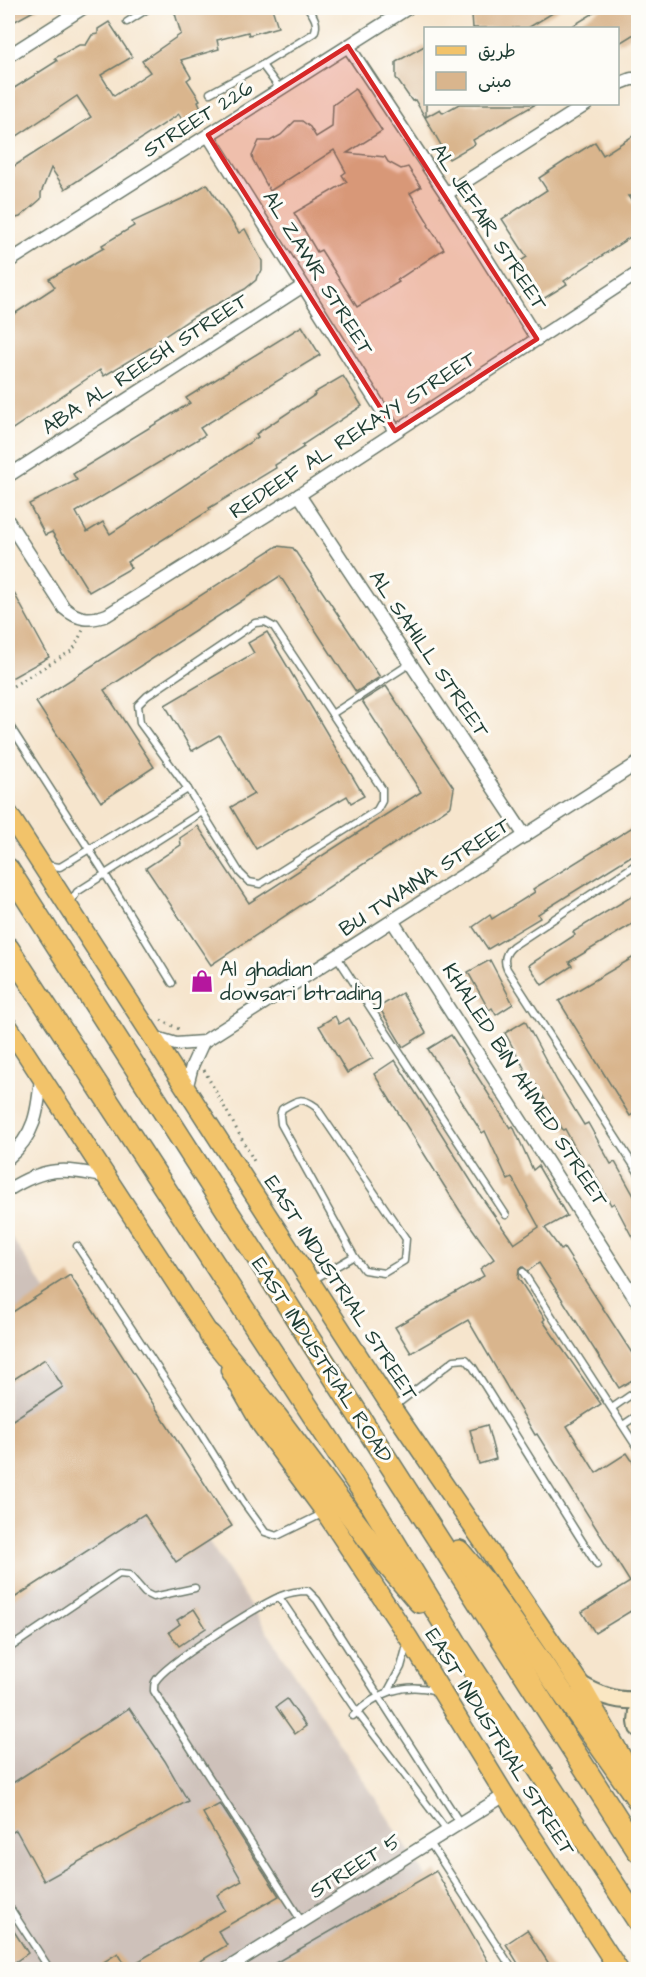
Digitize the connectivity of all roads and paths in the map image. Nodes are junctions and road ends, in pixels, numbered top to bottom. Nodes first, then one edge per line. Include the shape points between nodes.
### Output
1 (83, 8) edge
2 (149, 8) edge
3 (308, 8) edge
4 (408, 8) edge
5 (128, 22) dead end
6 (348, 46) junction
7 (8, 56) edge
8 (262, 65) junction
9 (639, 78) edge
10 (619, 84) edge
11 (280, 90) junction
12 (210, 93) dead end
13 (585, 105) edge
14 (208, 135) junction
15 (446, 194) junction
16 (8, 262) edge
17 (639, 273) edge
18 (303, 285) junction
19 (537, 339) junction
20 (395, 431) junction
21 (8, 476) edge
22 (299, 495) junction
23 (8, 521) edge
24 (85, 619) junction
25 (411, 663) junction
26 (8, 689) edge
27 (332, 714) junction
28 (8, 723) edge
29 (639, 763) edge
30 (188, 789) junction
31 (8, 813) edge
32 (202, 813) junction
33 (525, 836) junction
34 (88, 849) junction
35 (40, 863) junction
36 (639, 863) edge
37 (8, 868) edge
38 (105, 874) junction
39 (69, 908) junction
40 (393, 922) junction
41 (8, 948) edge
42 (337, 957) junction
43 (172, 983) dead end
44 (8, 1026) edge
45 (150, 1035) junction
46 (203, 1042) junction
47 (41, 1077) junction
48 (186, 1089) junction
49 (8, 1158) edge
50 (639, 1172) edge
51 (107, 1177) junction
52 (8, 1190) edge
53 (506, 1215) dead end
54 (77, 1246) dead end
55 (354, 1256) junction
56 (523, 1272) dead end
57 (310, 1282) junction
58 (639, 1303) edge
59 (210, 1335) junction
60 (639, 1390) edge
61 (392, 1408) junction
62 (612, 1408) junction
63 (639, 1415) edge
64 (623, 1425) junction
65 (639, 1449) edge
66 (399, 1479) junction
67 (325, 1512) junction
68 (597, 1565) dead end
69 (195, 1588) dead end
70 (279, 1597) junction
71 (408, 1636) junction
72 (456, 1643) junction
73 (8, 1648) edge
74 (579, 1683) junction
75 (387, 1691) junction
76 (445, 1694) junction
77 (379, 1696) junction
78 (639, 1700) edge
79 (639, 1711) edge
80 (355, 1714) junction
81 (639, 1728) edge
82 (639, 1785) edge
83 (505, 1795) junction
84 (639, 1800) edge
85 (460, 1823) junction
86 (447, 1831) junction
87 (429, 1842) junction
88 (639, 1851) edge
89 (8, 1905) edge
90 (639, 1921) edge
91 (302, 1922) junction
92 (47, 1970) edge
93 (225, 1970) edge
94 (513, 1970) edge
95 (619, 1970) edge

1 - 7 street
2 - 5 lane
3 - 8 lane via 315,17 315,33
4 - 6 street, STREET 226
6 - 11 street, STREET 226
6 - 15 street, AL JEFAIR STREET
8 - 11 lane
8 - 12 lane
9 - 10 street
11 - 14 street, STREET 226
13 - 15 street
14 - 16 street, STREET 226
14 - 18 street, AL ZAWR STREET
15 - 19 street, AL JEFAIR STREET
17 - 19 street, REDEEF AL REKAYY STREET
18 - 20 street, AL ZAWR STREET
18 - 21 street, ABA AL REESH STREET
19 - 20 street, REDEEF AL REKAYY STREET
20 - 22 street, REDEEF AL REKAYY STREET
22 - 24 street, REDEEF AL REKAYY STREET via 107,615
22 - 25 street, AL SAHILL STREET
23 - 24 street via 64,608
24 - 26 path via 73,650
25 - 27 lane
25 - 33 street, AL SAHILL STREET
27 - 30 lane via 274,627 265,622 255,623 138,705 140,723
27 - 32 lane via 382,789 377,810 260,884 249,882 240,873
28 - 34 lane
29 - 33 street, BU TWAINA STREET
30 - 32 lane
30 - 34 lane
31 - 35 main road, EAST INDUSTRIAL STREET
32 - 38 lane
33 - 40 street, BU TWAINA STREET
34 - 35 lane via 60,867
34 - 38 lane
35 - 39 main road, EAST INDUSTRIAL STREET
36 - 50 lane via 513,946 504,959
37 - 66 highway, EAST INDUSTRIAL ROAD
38 - 39 lane via 77,892
38 - 43 lane
39 - 45 main road, EAST INDUSTRIAL STREET
40 - 42 street, BU TWAINA STREET
40 - 58 street, KHALED BIN AHMED STREET
41 - 72 highway, EAST INDUSTRIAL ROAD via 364,1494
42 - 46 street, BU TWAINA STREET
42 - 53 lane
44 - 47 main road, EAST INDUSTRIAL STREET
45 - 46 street via 176,1044
45 - 48 main road, EAST INDUSTRIAL STREET
46 - 48 street
47 - 49 street via 35,1120 28,1137
47 - 51 main road, EAST INDUSTRIAL STREET
48 - 57 main road, EAST INDUSTRIAL STREET
51 - 52 street via 66,1170 45,1171
51 - 59 main road, EAST INDUSTRIAL STREET
54 - 67 lane via 264,1532 277,1536
55 - 55 lane via 364,1270 384,1273 404,1261 406,1239 316,1107 298,1100 282,1108 280,1124
55 - 57 lane
56 - 62 lane
57 - 61 main road, EAST INDUSTRIAL STREET
59 - 67 main road, EAST INDUSTRIAL STREET via 262,1426
59 - 72 highway via 390,1568
60 - 62 lane
61 - 68 lane via 454,1360 466,1359
61 - 74 main road, EAST INDUSTRIAL STREET
62 - 64 lane
63 - 64 lane
64 - 65 lane
66 - 84 highway via 484,1581
66 - 88 highway, EAST INDUSTRIAL ROAD
67 - 71 main road, EAST INDUSTRIAL STREET
69 - 73 lane via 153,1597 129,1575 119,1574
70 - 77 lane via 308,1591
70 - 80 lane
70 - 91 lane via 163,1672 154,1683 154,1691
71 - 75 lane via 401,1667
71 - 76 main road, EAST INDUSTRIAL STREET
72 - 90 highway, EAST INDUSTRIAL ROAD
74 - 78 main road via 602,1695
74 - 82 main road, EAST INDUSTRIAL STREET
75 - 76 lane via 413,1686
75 - 77 lane
76 - 83 main road, EAST INDUSTRIAL STREET
77 - 80 lane
77 - 85 lane
79 - 81 main road
80 - 86 lane
83 - 85 street, STREET 5
83 - 95 main road, EAST INDUSTRIAL STREET
85 - 86 street, STREET 5
86 - 87 street, STREET 5
87 - 91 street, STREET 5
87 - 94 lane
89 - 92 lane
91 - 93 street, STREET 5

